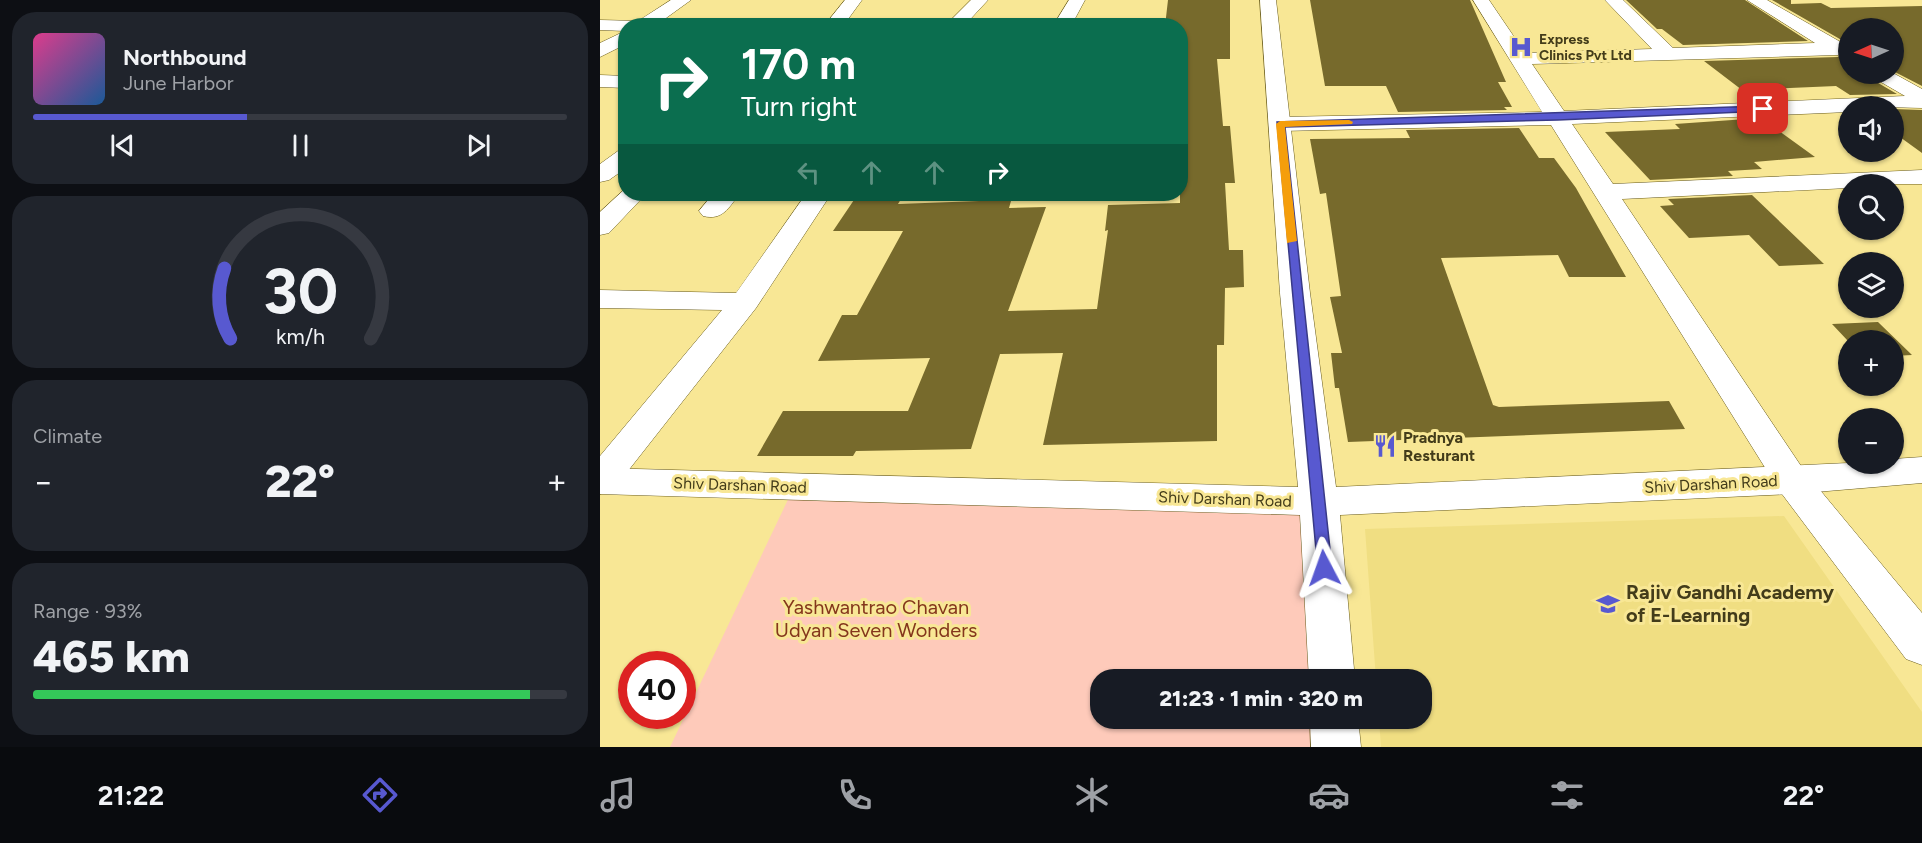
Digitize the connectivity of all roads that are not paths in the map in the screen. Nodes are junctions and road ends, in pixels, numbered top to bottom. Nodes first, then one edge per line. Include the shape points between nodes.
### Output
1 (682, 0) edge
2 (854, 0) edge
3 (980, 0) edge
4 (1077, 0) edge
5 (1268, 0) edge
6 (1481, 0) edge
7 (1613, 0) edge
8 (1755, 0) edge
9 (655, 18) edge
10 (839, 18) edge
11 (962, 18) edge
12 (1067, 18) edge
13 (600, 25) edge
14 (618, 25) edge
15 (618, 41) edge
16 (1838, 48) edge
17 (1838, 51) edge
18 (600, 52) edge
19 (618, 53) edge
20 (1668, 54) junction
21 (1520, 59) junction
22 (600, 81) edge
23 (618, 82) edge
24 (1898, 84) edge
25 (1922, 98) edge
26 (1922, 102) edge
27 (1558, 117) junction
28 (1280, 124) junction
29 (618, 150) edge
30 (600, 175) edge
31 (1922, 177) edge
32 (1607, 192) junction
33 (626, 201) edge
34 (813, 201) edge
35 (600, 227) edge
36 (600, 299) edge
37 (745, 302) junction
38 (1922, 470) edge
39 (600, 481) edge
40 (1792, 481) junction
41 (1319, 502) junction
42 (1922, 646) edge
43 (1331, 669) edge
44 (1335, 729) edge
45 (1336, 747) edge

1 - 9 street
2 - 10 street
3 - 11 street
4 - 12 street
5 - 28 street
6 - 21 street
7 - 20 street
8 - 16 street
13 - 14 street
15 - 18 street
17 - 20 street
18 - 19 street
20 - 21 street
21 - 27 street
22 - 23 street
24 - 25 street
26 - 27 street
27 - 28 street
27 - 32 street
28 - 41 street
29 - 30 street
31 - 32 street
32 - 40 street
33 - 35 street
34 - 37 street
36 - 37 street
37 - 39 street
38 - 40 street, Shiv Darshan Road
39 - 41 street, Shiv Darshan Road
40 - 41 street, Shiv Darshan Road
40 - 42 street
41 - 43 street
44 - 45 street

